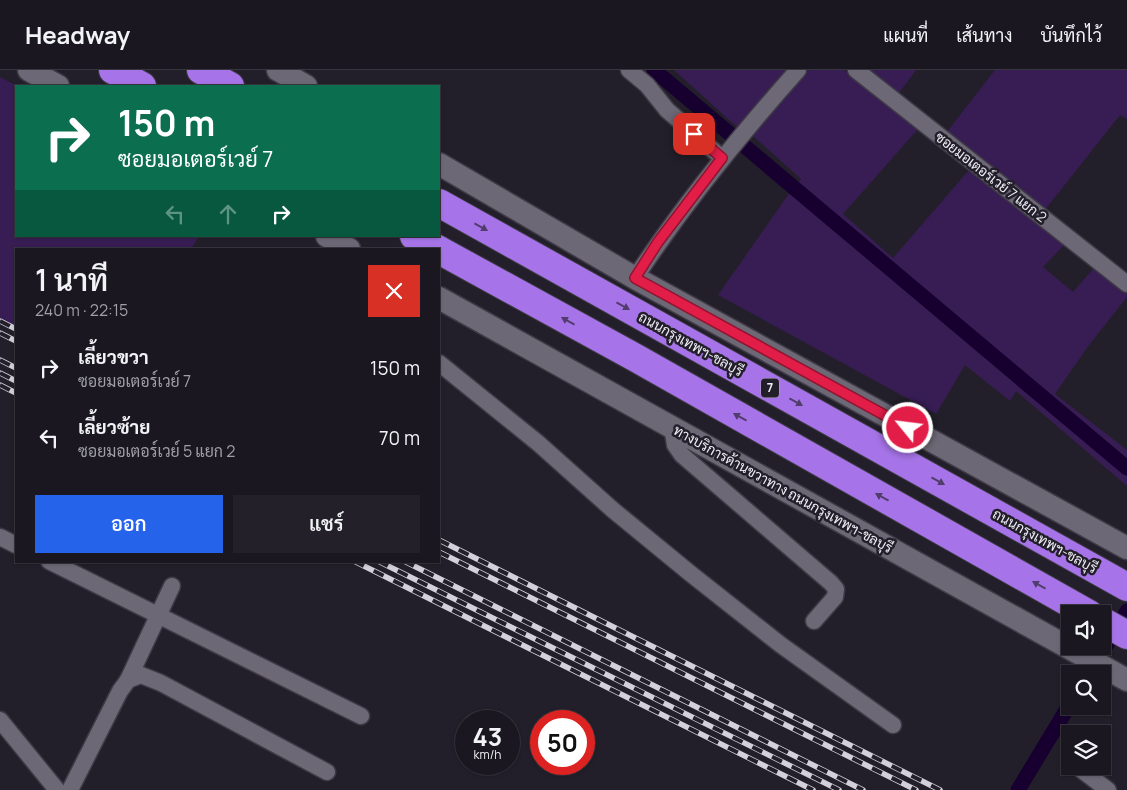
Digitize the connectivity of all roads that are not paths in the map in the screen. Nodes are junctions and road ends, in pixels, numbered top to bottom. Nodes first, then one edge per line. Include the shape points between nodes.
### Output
1 (29, 70) edge
2 (112, 70) edge
3 (201, 70) edge
4 (278, 70) edge
5 (629, 70) edge
6 (798, 70) edge
7 (856, 70) edge
8 (56, 85) edge
9 (140, 85) edge
10 (228, 85) edge
11 (304, 85) edge
12 (724, 155) junction
13 (440, 165) edge
14 (440, 204) edge
15 (416, 237) edge
16 (436, 248) edge
17 (440, 250) edge
18 (635, 278) junction
19 (1127, 284) edge
20 (440, 299) edge
21 (440, 364) edge
22 (672, 428) junction
23 (0, 538) edge
24 (15, 545) edge
25 (1125, 546) edge
26 (53, 563) edge
27 (172, 586) dead end
28 (1127, 587) edge
29 (1073, 605) edge
30 (159, 615) junction
31 (814, 621) dead end
32 (1111, 626) edge
33 (1127, 635) edge
34 (1121, 677) edge
35 (128, 680) junction
36 (361, 716) dead end
37 (0, 720) edge
38 (893, 725) dead end
39 (327, 772) dead end
40 (1088, 775) edge
41 (57, 790) edge
42 (70, 790) edge
43 (1108, 790) edge

1 - 8 main road
2 - 9 highway
3 - 10 highway
4 - 11 main road
5 - 12 street via 647,85 667,110
6 - 12 street
7 - 19 street, ซอยมอเตอร์เวย์ 7 แยก 2
12 - 18 street
13 - 18 main road
14 -> 28 highway, ถนนกรุงเทพฯ-ชลบุรี / 7
15 - 16 highway
29 -> 17 highway
18 - 25 main road
20 - 22 main road, ทางบริการด้านขวาทาง ถนนกรุงเทพฯ-ชลบุรี
21 - 38 street via 691,574 781,645
22 - 31 street via 675,445 682,455 836,589 836,596
22 - 34 main road, ทางบริการด้านขวาทาง ถนนกรุงเทพฯ-ชลบุรี
23 - 24 street
26 - 30 street
27 - 30 street
30 - 35 street
30 - 36 street
32 - 33 highway
35 - 39 street via 141,675 148,677
35 - 42 street
37 - 41 street
40 - 43 street

